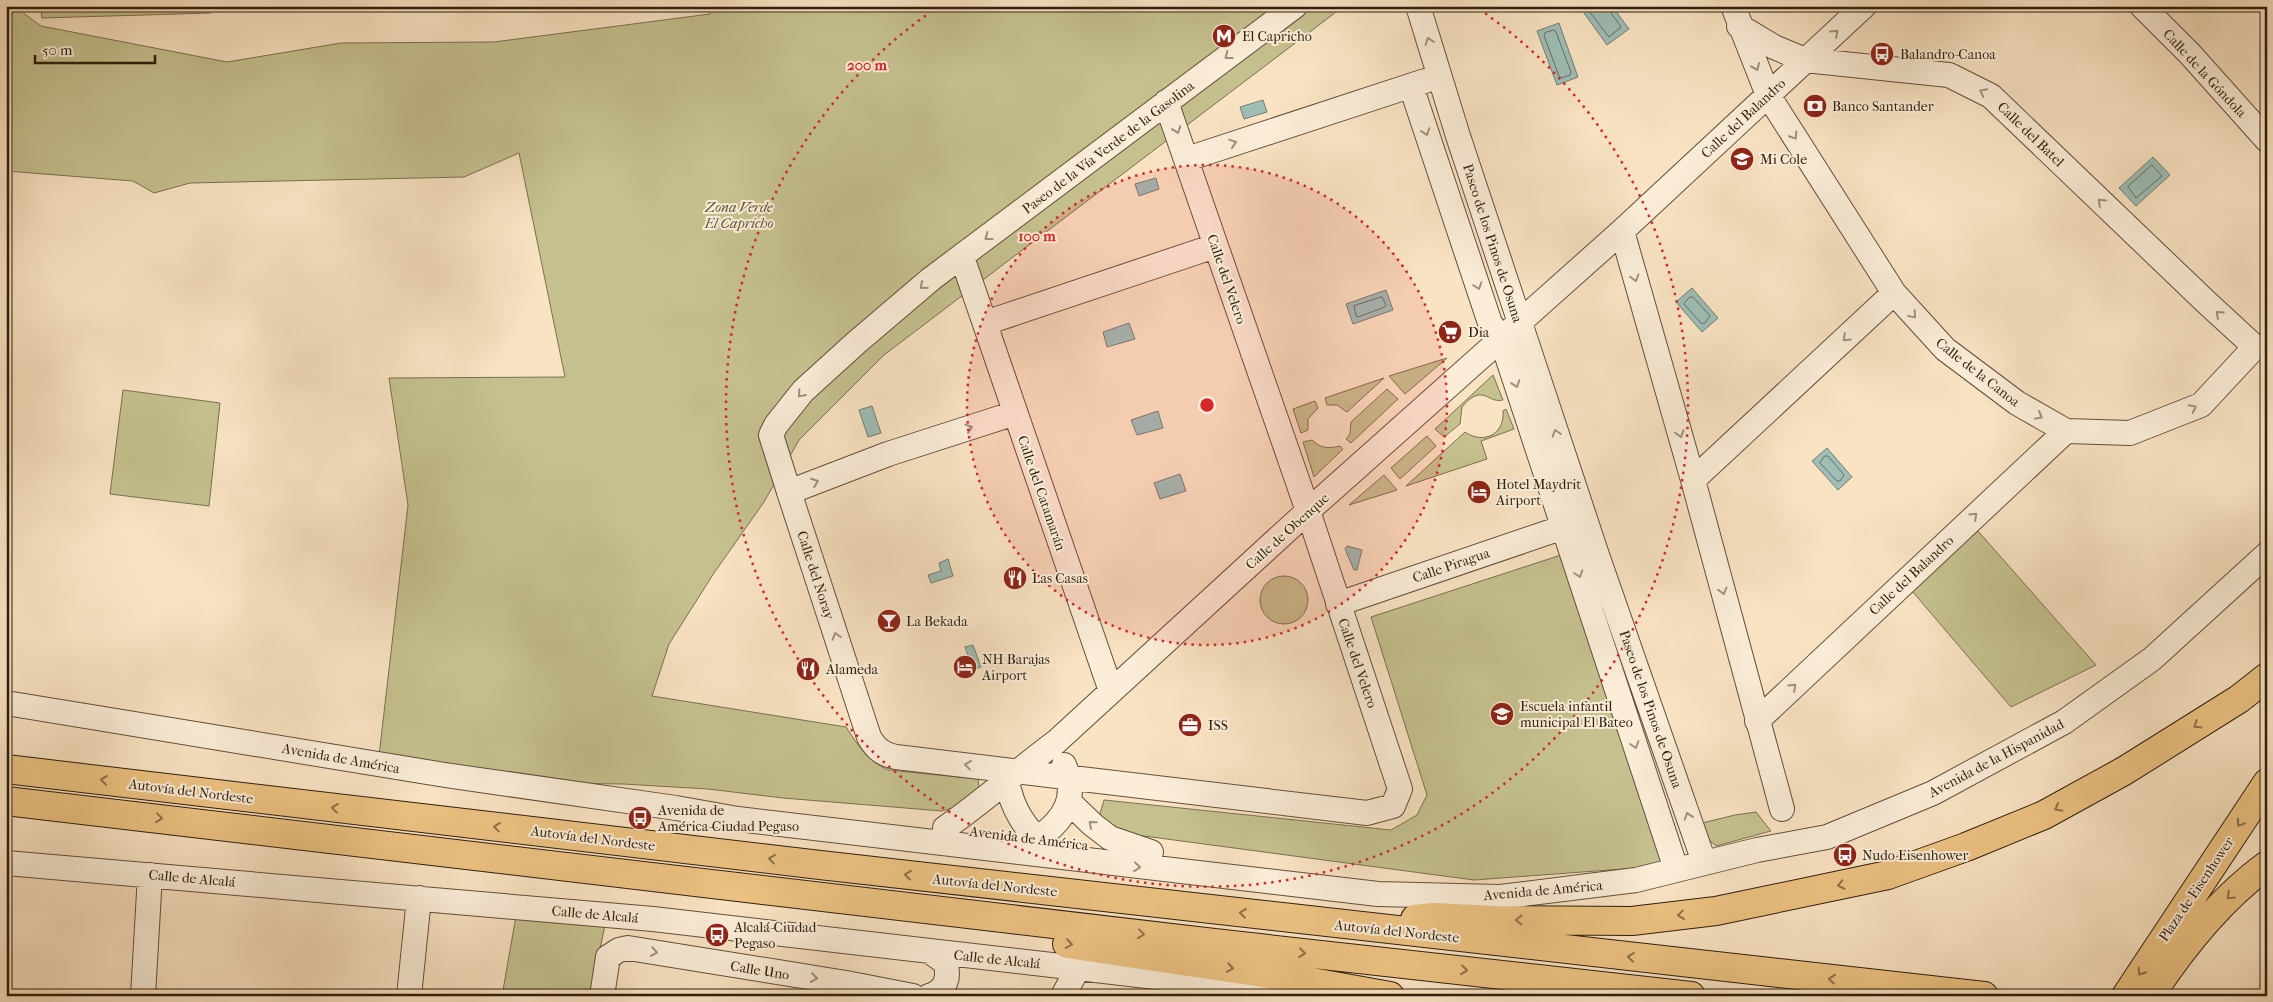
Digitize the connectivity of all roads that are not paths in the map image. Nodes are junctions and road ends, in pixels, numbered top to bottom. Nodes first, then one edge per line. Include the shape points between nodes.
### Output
1 (1296, 6) edge
2 (1418, 6) edge
3 (1864, 6) edge
4 (2142, 6) edge
5 (1736, 16) edge
6 (1806, 60) junction
7 (1440, 76) junction
8 (1411, 86) junction
9 (1768, 95) junction
10 (1166, 102) junction
11 (2267, 140) edge
12 (1187, 159) junction
13 (1622, 231) junction
14 (1214, 246) junction
15 (962, 257) junction
16 (1894, 293) junction
17 (1520, 322) junction
18 (985, 323) junction
19 (1501, 338) junction
20 (2261, 347) edge
21 (1015, 413) junction
22 (2066, 430) junction
23 (1572, 479) junction
24 (1694, 480) junction
25 (789, 492) junction
26 (1308, 512) junction
27 (1564, 527) junction
28 (2267, 554) edge
29 (1597, 555) junction
30 (1338, 604) junction
31 (2267, 677) edge
32 (1111, 691) junction
33 (6, 703) edge
34 (1757, 721) junction
35 (1056, 742) junction
36 (6, 769) edge
37 (1012, 775) junction
38 (1070, 777) junction
39 (2267, 783) edge
40 (6, 801) edge
41 (1069, 802) junction
42 (676, 808) junction
43 (1782, 809) dead end
44 (945, 828) junction
45 (330, 839) junction
46 (1037, 839) junction
47 (1002, 850) junction
48 (1151, 852) junction
49 (1096, 862) junction
50 (1704, 862) junction
51 (6, 863) edge
52 (2267, 865) edge
53 (1676, 869) junction
54 (150, 875) junction
55 (1378, 894) junction
56 (419, 898) junction
57 (1361, 927) junction
58 (929, 951) junction
59 (2165, 953) junction
60 (1078, 968) junction
61 (1182, 980) junction
62 (845, 989) edge
63 (142, 996) edge
64 (409, 996) edge
65 (602, 996) edge
66 (913, 996) edge
67 (929, 996) edge
68 (1063, 996) edge
69 (1237, 996) edge
70 (1270, 996) edge
71 (1390, 996) edge
72 (1691, 996) edge
73 (1984, 996) edge
74 (2126, 996) edge
75 (2150, 996) edge

1 -> 10 street, Paseo de la Vía Verde de la Gasolina
7 -> 2 street, Paseo de los Pinos de Osuna
6 -> 3 street, Calle del Balandro
4 - 11 street, Calle de la Góndola
5 - 6 street, Calle del Batel via 1774,47
5 -> 9 street, Calle de la Canoa
6 - 9 street, Calle del Balandro
20 -> 6 street, Calle del Batel via 2198,295 1990,96 1949,75
7 - 8 street
7 - 17 street, Paseo de los Pinos de Osuna
12 -> 8 street
8 -> 19 street, Paseo de los Pinos de Osuna via 1490,323
9 - 13 street, Calle del Balandro
9 -> 16 street, Calle de la Canoa
10 -> 12 street, Calle del Velero
10 -> 15 street, Paseo de la Vía Verde de la Gasolina
12 - 14 street, Calle del Velero
13 - 17 street, Calle del Balandro
13 -> 24 street
14 - 18 street
14 - 26 street, Calle del Velero
15 - 18 street, Calle del Catamarán
15 -> 25 street, Paseo de la Vía Verde de la Gasolina via 857,342 803,391 776,425 772,435 773,446
16 -> 22 street, Calle de la Canoa via 1945,349 2017,404
16 -> 24 street
17 - 19 street, Calle de Obenque
23 -> 17 street, Paseo de los Pinos de Osuna
18 - 21 street, Calle del Catamarán
19 - 26 street, Calle de Obenque
19 -> 27 street, Paseo de los Pinos de Osuna
22 -> 20 street, Calle de la Canoa via 2130,433 2195,408
25 -> 21 street via 888,454
21 - 32 street, Calle del Catamarán
34 -> 22 street, Calle del Balandro
23 - 27 street, Paseo de los Pinos de Osuna
23 - 29 street, Paseo de los Pinos de Osuna
24 -> 34 street
37 -> 25 street, Calle del Noray via 896,757 876,748 869,737
26 - 30 street, Calle del Velero
26 - 32 street, Calle de Obenque
27 - 29 street, Paseo de los Pinos de Osuna via 1573,538
27 - 30 street, Calle Piragua
27 -> 53 street, Paseo de los Pinos de Osuna
28 - 50 street, Avenida de la Hispanidad via 2152,659 2064,722 1933,793 1835,834
50 -> 29 street, Paseo de los Pinos de Osuna
30 - 38 street, Calle del Velero via 1400,789 1393,806 1371,814
31 -> 57 highway via 2239,699 2124,771 2044,815 1888,875 1716,911 1632,921 1434,917
32 - 35 street, Calle de Obenque
33 - 42 street, Avenida de América via 445,775
34 - 43 street
35 - 37 street, Calle de Obenque
35 - 38 street
57 -> 36 highway, Autovía del Nordeste
37 - 38 street, Calle del Velero
37 - 44 street, Calle de Obenque via 984,801
37 - 46 street via 1013,804
38 - 41 street
39 -> 59 highway, Plaza de Eisenhower
40 -> 45 highway
41 - 46 street via 1063,813
48 -> 41 street via 1110,838
42 - 44 street, Avenida de América via 803,813
42 - 47 street, Avenida de América via 738,820
44 - 46 street, Avenida de América
45 -> 71 highway via 367,857 1027,938 1256,972
45 -> 72 highway
46 - 47 street
46 - 48 street, Avenida de América
46 - 49 street via 1062,853
47 - 49 street, Avenida de América
48 - 55 street, Avenida de América via 1228,861
49 -> 55 street, Avenida de América
50 - 53 street, Avenida de la Hispanidad
51 - 54 street, Calle de Alcalá
52 -> 59 highway
53 - 55 street, Avenida de América via 1636,880 1500,897
54 - 56 street, Calle de Alcalá
54 - 63 street
56 - 58 street, Calle de Alcalá via 653,919
56 - 64 street
73 -> 57 highway, Autovía del Nordeste
58 - 60 street, Calle de Alcalá
58 - 67 street via 946,962 949,974 945,984
59 -> 74 highway, Plaza de Eisenhower
59 - 75 highway, Plaza de Eisenhower
60 - 61 street, Calle de Alcalá
60 - 68 street
61 - 69 street, Calle de Alcalá
61 - 70 street, Calle de Alcalá
65 -> 62 street, Calle Uno via 608,958 618,950 628,948
62 - 66 street, Calle Uno

